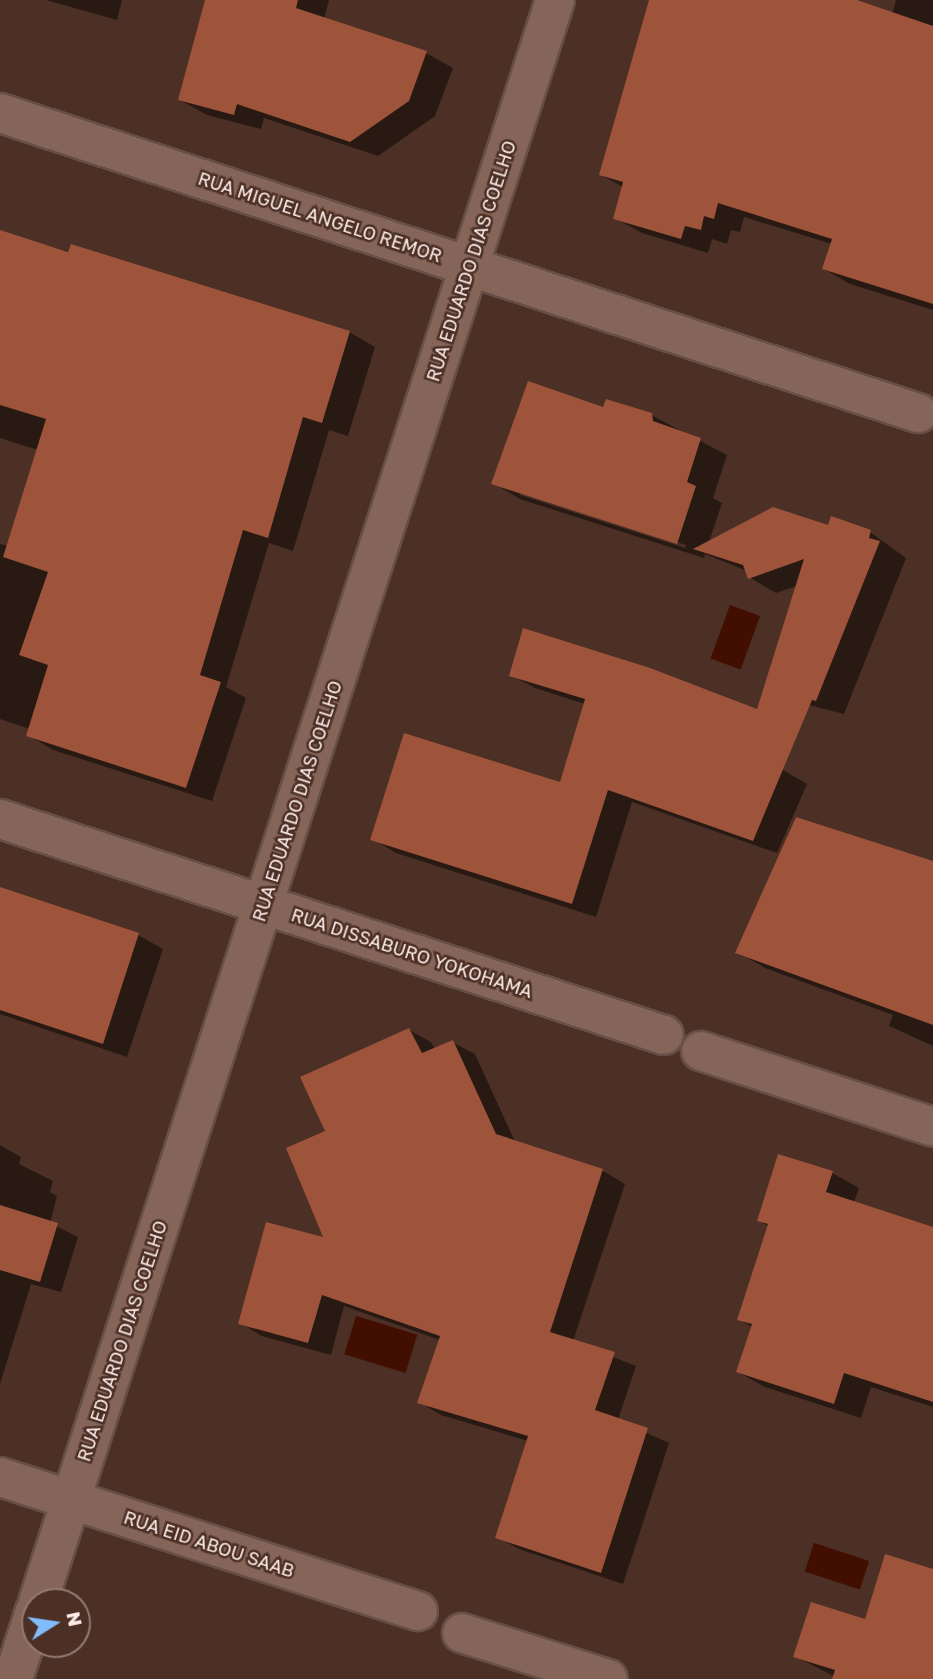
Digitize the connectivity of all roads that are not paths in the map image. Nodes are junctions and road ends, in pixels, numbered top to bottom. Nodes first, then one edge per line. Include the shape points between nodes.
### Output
1 (555, 0) edge
2 (0, 113) edge
3 (470, 266) junction
4 (918, 414) dead end
5 (0, 819) edge
6 (263, 905) junction
7 (664, 1035) dead end
8 (701, 1051) dead end
9 (933, 1127) edge
10 (0, 1477) edge
11 (71, 1500) junction
12 (43, 1588) edge
13 (418, 1611) dead end
14 (462, 1633) dead end
15 (21, 1654) edge
16 (13, 1679) edge
17 (608, 1679) edge

1 - 3 street, RUA EDUARDO DIAS COELHO
2 - 3 street, RUA MIGUEL ANGELO REMOR
3 - 4 street, RUA MIGUEL ANGELO REMOR
3 - 6 street, RUA EDUARDO DIAS COELHO
5 - 6 street, RUA DISSABURO YOKOHAMA
6 - 7 street, RUA DISSABURO YOKOHAMA
6 - 11 street, RUA EDUARDO DIAS COELHO
8 - 9 street
10 - 11 street, RUA EID ABOU SAAB
11 - 12 street, RUA EDUARDO DIAS COELHO
11 - 13 street, RUA EID ABOU SAAB
14 - 17 street
15 - 16 street

